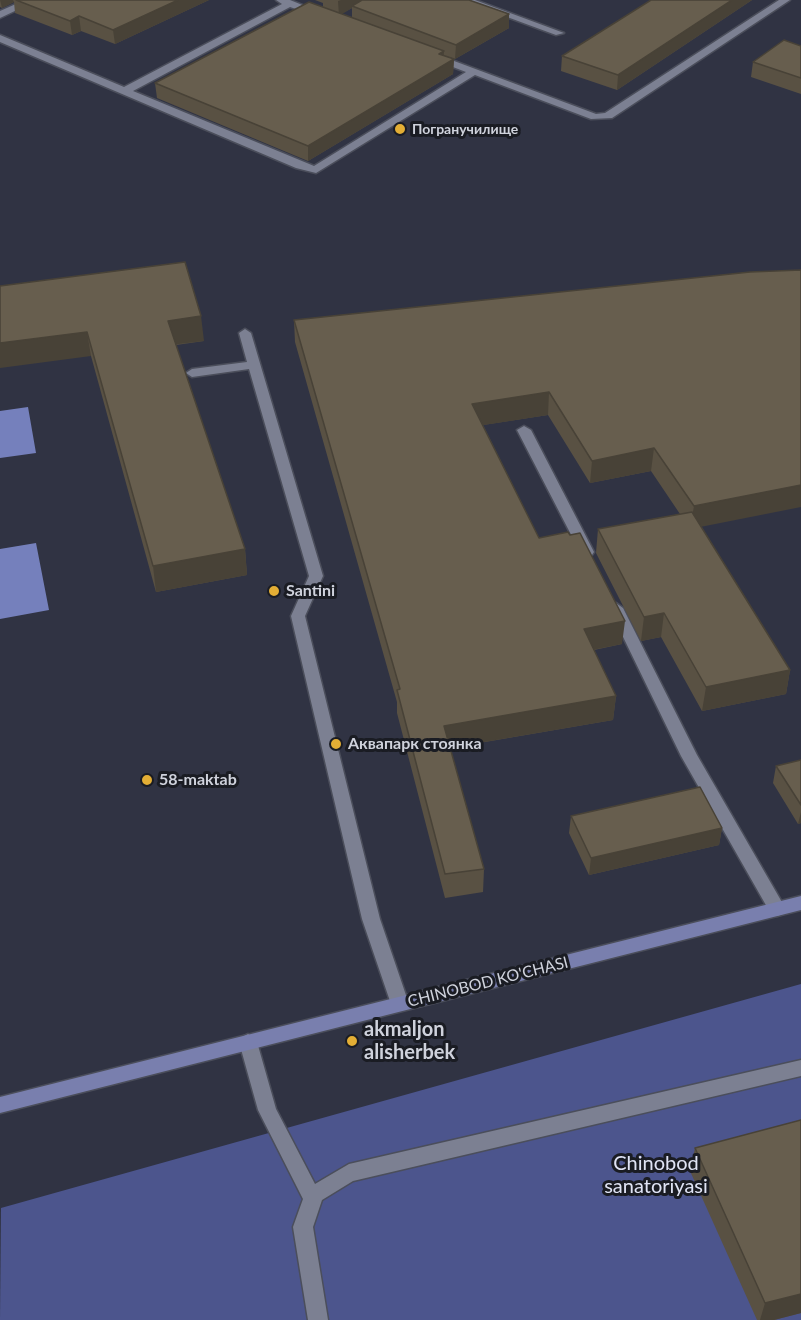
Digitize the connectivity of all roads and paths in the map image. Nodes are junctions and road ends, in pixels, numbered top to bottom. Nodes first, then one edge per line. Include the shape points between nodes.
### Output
1 (33, 0) edge
2 (466, 0) edge
3 (785, 0) edge
4 (285, 2) edge
5 (0, 15) edge
6 (329, 18) edge
7 (559, 33) dead end
8 (0, 38) edge
9 (428, 55) edge
10 (473, 72) junction
11 (125, 91) junction
12 (245, 333) dead end
13 (254, 365) junction
14 (192, 373) dead end
15 (524, 430) dead end
16 (594, 565) edge
17 (610, 597) edge
18 (801, 903) edge
19 (777, 909) junction
20 (400, 1004) junction
21 (248, 1042) junction
22 (801, 1068) edge
23 (0, 1105) edge
24 (313, 1199) junction
25 (318, 1320) edge

1 - 5 lane
2 - 7 lane
3 - 10 lane via 608,116 595,117
4 - 6 lane
4 - 11 lane
8 - 11 lane
9 - 10 lane
10 - 11 lane via 316,170
12 - 13 lane
13 - 14 lane
13 - 20 lane via 316,576 298,616 371,919
15 - 16 lane
17 - 19 lane via 689,756
18 - 19 main road, CHINOBOD KO'CHASI
19 - 20 main road, CHINOBOD KO'CHASI
20 - 21 main road, CHINOBOD KO'CHASI
21 - 23 main road, CHINOBOD KO'CHASI
21 - 24 lane via 267,1110
22 - 24 lane via 349,1173
24 - 25 lane via 303,1227

